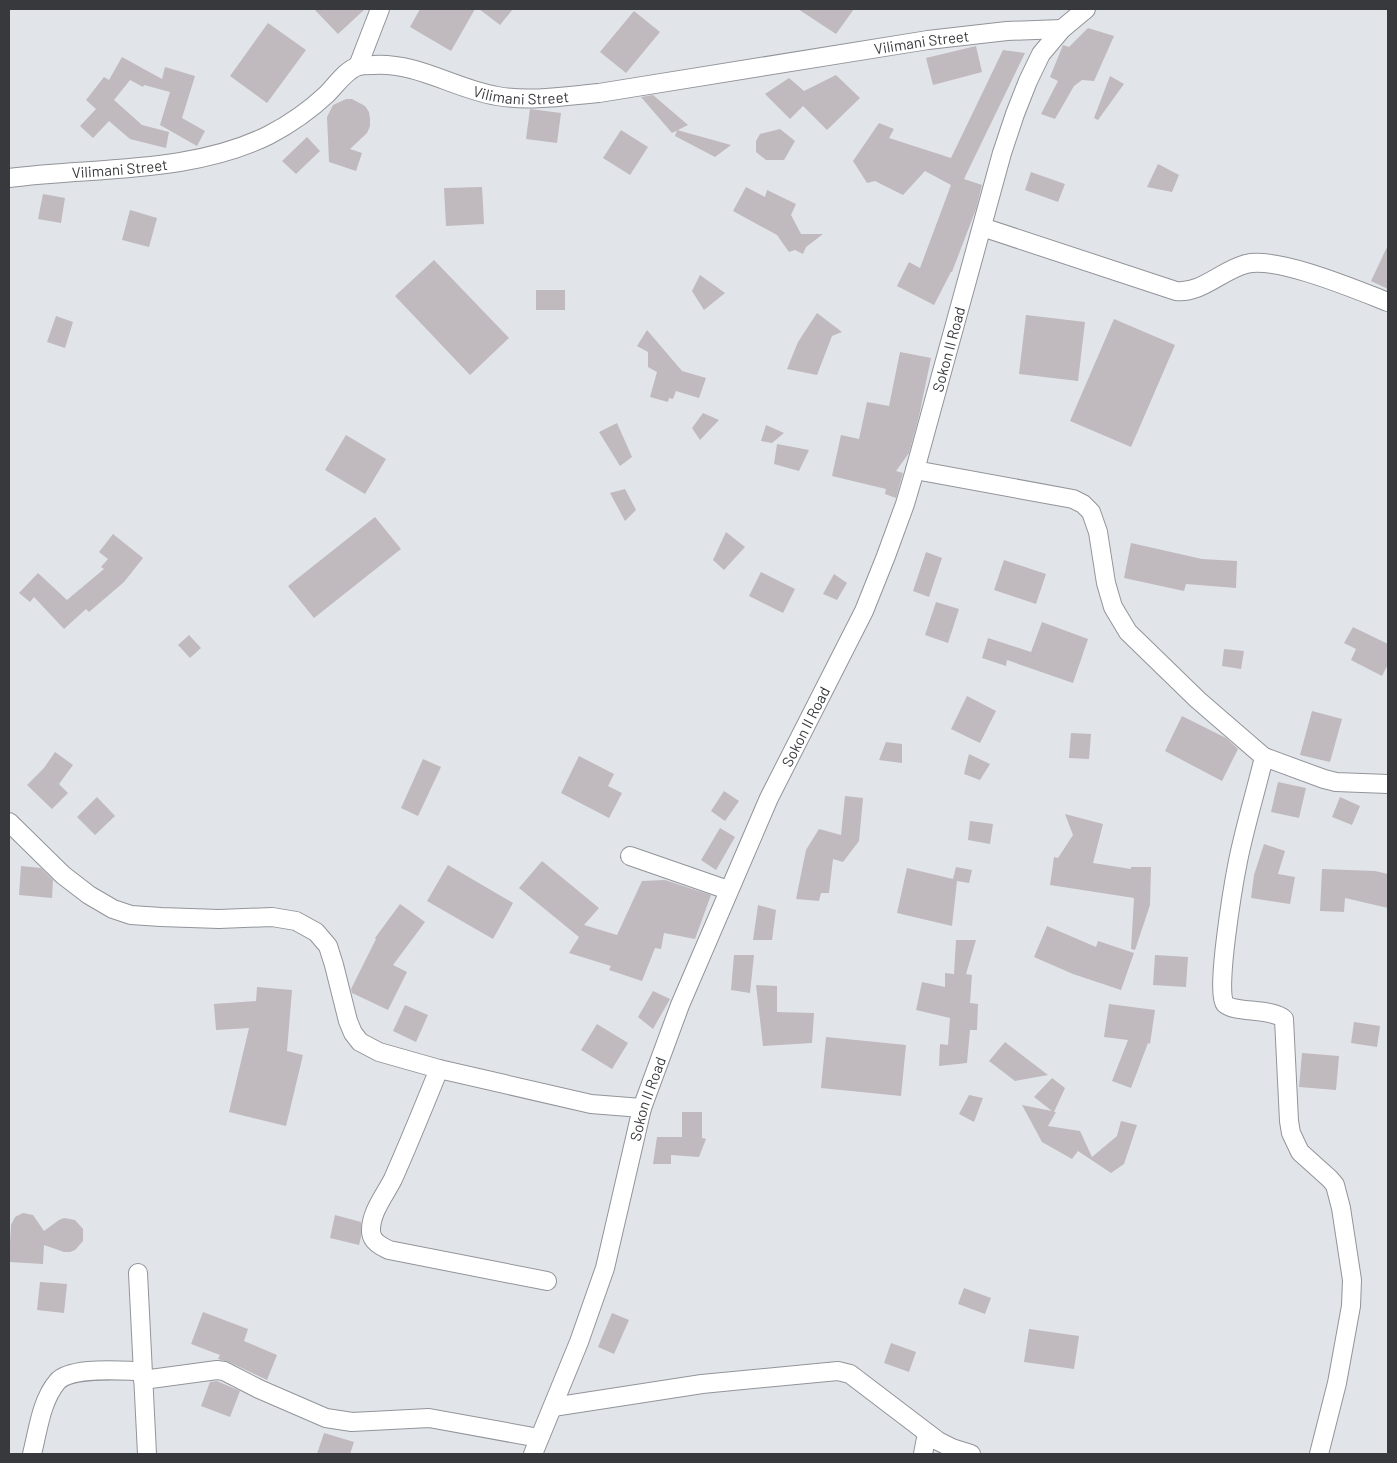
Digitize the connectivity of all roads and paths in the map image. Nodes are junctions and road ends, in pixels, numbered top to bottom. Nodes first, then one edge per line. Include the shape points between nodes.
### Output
1 (380, 9) edge
2 (1086, 9) edge
3 (1062, 29) junction
4 (358, 66) junction
5 (9, 178) edge
6 (982, 227) junction
7 (1388, 302) edge
8 (915, 470) junction
9 (1264, 757) junction
10 (1388, 784) edge
11 (9, 822) edge
12 (630, 856) dead end
13 (728, 890) junction
14 (439, 1069) junction
15 (642, 1108) junction
16 (138, 1273) dead end
17 (547, 1281) dead end
18 (143, 1375) junction
19 (553, 1407) junction
20 (927, 1433) junction
21 (536, 1446) edge
22 (32, 1454) edge
23 (147, 1454) edge
24 (923, 1454) edge
25 (971, 1454) edge
26 (1319, 1454) edge

1 - 4 street
2 - 3 street, Sokon II Road
3 - 4 street, Vilimani Street via 1007,31 928,40 559,97 498,96 466,89 413,68 382,64
3 - 6 street, Sokon II Road via 1041,54 1028,81 1002,153
4 - 5 street, Vilimani Street via 342,76 327,94 297,118 268,136 233,149 187,160 108,171
6 - 7 street via 1176,291 1193,289 1235,267 1262,263 1299,270
6 - 8 street, Sokon II Road
8 - 9 street via 1073,499 1083,504 1091,512 1098,532 1113,607 1128,632 1198,700
8 - 13 street, Sokon II Road via 899,522 864,611 768,798
9 - 10 street via 1324,780
9 - 26 street via 1238,860 1222,991 1230,1006 1276,1014 1284,1019 1291,1134 1300,1152 1335,1185 1341,1208 1352,1280 1352,1306
11 - 14 street via 89,896 113,909 131,915 161,917 272,917 296,921 316,932 328,946 348,1022 360,1042 378,1052
12 - 13 street
13 - 15 street, Sokon II Road
14 - 15 street via 590,1104
14 - 17 street via 378,1206 371,1234 376,1243 389,1250
15 - 19 street, Sokon II Road via 605,1268
16 - 18 street
18 - 21 street via 224,1371 326,1418 352,1422 429,1418
18 - 22 street via 80,1371 57,1381 47,1399
18 - 23 street
19 - 20 street via 702,1384 838,1371 850,1374
19 - 21 street, Sokon II Road
20 - 24 street
20 - 25 street via 952,1448

